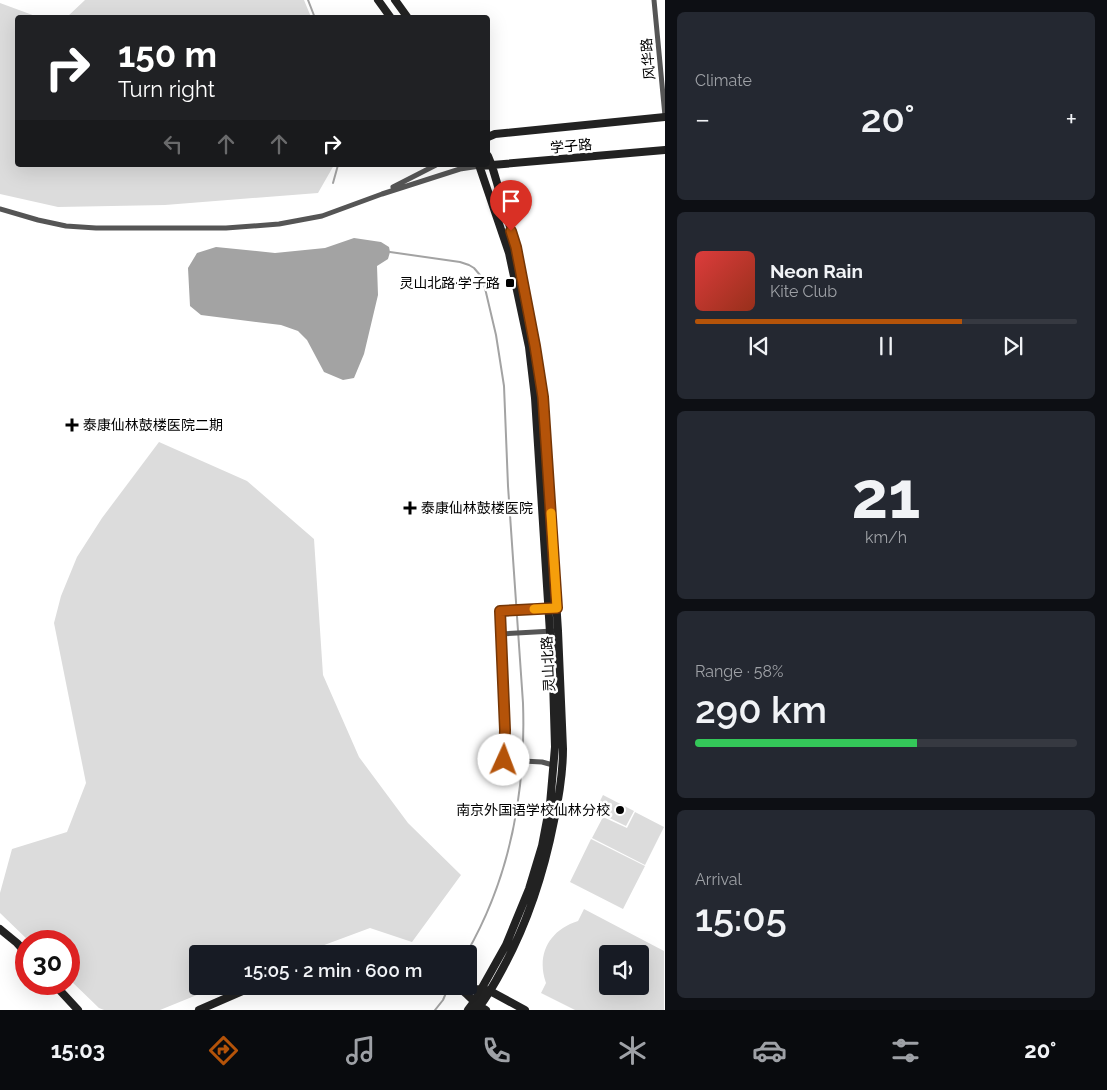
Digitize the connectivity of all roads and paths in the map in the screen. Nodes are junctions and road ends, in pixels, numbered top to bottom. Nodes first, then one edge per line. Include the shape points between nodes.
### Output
1 (378, 0) edge
2 (395, 0) edge
3 (654, 0) edge
4 (389, 15) edge
5 (406, 15) edge
6 (664, 116) edge
7 (490, 135) edge
8 (664, 150) edge
9 (490, 161) edge
10 (492, 166) junction
11 (432, 167) edge
12 (473, 167) edge
13 (479, 167) edge
14 (382, 194) junction
15 (0, 210) edge
16 (553, 608) junction
17 (554, 631) junction
18 (501, 634) junction
19 (553, 765) junction
20 (0, 929) edge
21 (15, 941) edge
22 (477, 990) edge
23 (481, 990) junction
24 (490, 991) junction
25 (64, 995) edge
26 (233, 995) edge
27 (466, 995) edge
28 (479, 1007) edge
29 (78, 1010) edge
30 (199, 1010) edge
31 (468, 1010) edge
32 (525, 1010) edge

1 - 4 main road
2 - 5 main road
3 - 6 street, 风华路
6 - 7 main road, 学子路
8 - 10 main road, 学子路
9 - 10 main road, 灵山北路
10 - 16 main road, 灵山北路 via 516,247 543,397
11 - 14 street
12 - 14 street
13 - 16 main road, 灵山北路 via 509,253 529,347
14 - 15 street via 322,216 279,224 226,228 66,226
16 - 17 main road, 灵山北路
16 - 18 street via 500,611
17 - 18 street
17 - 19 main road, 灵山北路
17 - 24 main road, 灵山北路 via 564,749 557,807 537,888 513,949
18 - 19 street via 504,760
19 - 23 main road, 灵山北路 via 547,821 529,889 506,945
20 - 21 main road
22 - 23 main road
23 - 24 main road
23 - 28 main road, 灵山北路
24 - 28 main road, 灵山北路
24 - 32 main road
25 - 29 main road
26 - 30 main road
27 - 28 main road
28 - 31 main road, 灵山北路

